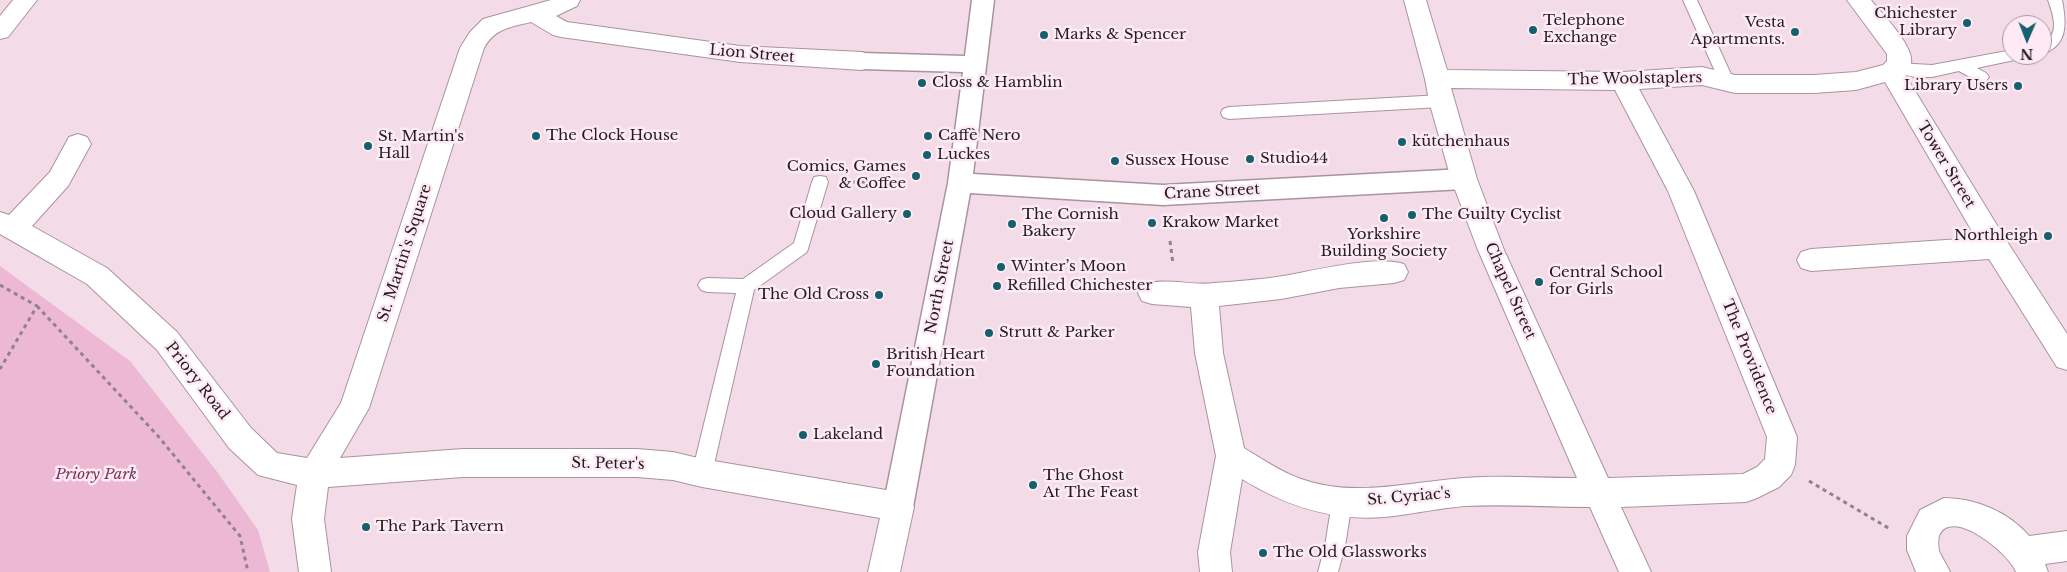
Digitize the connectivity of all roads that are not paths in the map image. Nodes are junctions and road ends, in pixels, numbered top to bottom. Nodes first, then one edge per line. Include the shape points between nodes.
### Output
1 (26, 0) edge
2 (569, 0) edge
3 (983, 0) edge
4 (1415, 0) edge
5 (1690, 0) edge
6 (1858, 0) edge
7 (2055, 0) edge
8 (535, 14) junction
9 (0, 31) edge
10 (2052, 45) edge
11 (2002, 57) edge
12 (862, 61) joint
13 (975, 64) junction
14 (1960, 65) junction
15 (1893, 70) junction
16 (1981, 77) dead end
17 (1623, 82) junction
18 (1727, 83) junction
19 (1439, 90) junction
20 (1228, 113) dead end
21 (78, 144) dead end
22 (1464, 179) junction
23 (820, 182) dead end
24 (960, 183) junction
25 (6, 226) edge
26 (1996, 248) junction
27 (1811, 260) dead end
28 (1394, 272) dead end
29 (707, 285) dead end
30 (746, 286) junction
31 (1152, 293) dead end
32 (1204, 296) junction
33 (2067, 358) edge
34 (1231, 456) junction
35 (702, 473) junction
36 (314, 474) junction
37 (1598, 493) junction
38 (1342, 502) junction
39 (898, 507) junction
40 (2067, 546) edge
41 (1928, 560) edge
42 (2028, 562) edge
43 (315, 572) edge
44 (884, 572) edge
45 (1216, 572) edge
46 (1328, 572) edge
47 (1635, 572) edge

1 - 9 street
2 - 8 street, St. Martin's Square
3 - 13 street, North Street
4 - 19 street, Chapel Street
5 - 18 lane
6 - 15 street, Tower Street via 1896,48 1900,59
7 - 10 lane via 2061,17 2061,34
8 - 12 street, Lion Street via 561,29 645,42 740,54
8 - 36 street, St. Martin's Square via 494,22 482,32 472,48 354,408
11 - 14 lane
12 - 13 street, Lion Street
13 - 24 street, North Street
14 - 15 lane via 1923,71
14 - 16 lane
15 - 18 street, The Woolstaplers via 1856,81 1821,84
15 - 26 street, Tower Street
17 - 18 street, The Woolstaplers via 1702,76
17 - 19 street, The Woolstaplers
17 - 37 street, The Providence via 1681,191 1782,437 1780,464 1768,477 1746,488
19 - 20 lane
19 - 22 street, Chapel Street
21 - 25 street via 59,179
22 - 24 street, Crane Street via 1163,195
22 - 37 street, Chapel Street via 1490,250
23 - 30 lane via 801,247
24 - 39 street, North Street
25 - 36 street, Priory Road via 97,276 167,341 240,438 269,465
26 - 27 street
26 - 33 street, Tower Street
28 - 32 street
29 - 30 lane
30 - 35 lane
31 - 32 street
32 - 34 street via 1209,353
34 - 38 street, St. Cyriac's via 1300,494
34 - 45 street via 1214,552
35 - 36 street, St. Peter's via 674,466 637,464 463,463
35 - 39 street, St. Peter's
36 - 43 street via 308,520
37 - 38 street, St. Cyriac's via 1464,492 1391,502
37 - 47 street, Chapel Street
38 - 46 lane
39 - 44 street, North Street
40 - 42 street
41 - 42 street via 1925,526 1948,512 1977,517 2001,530

